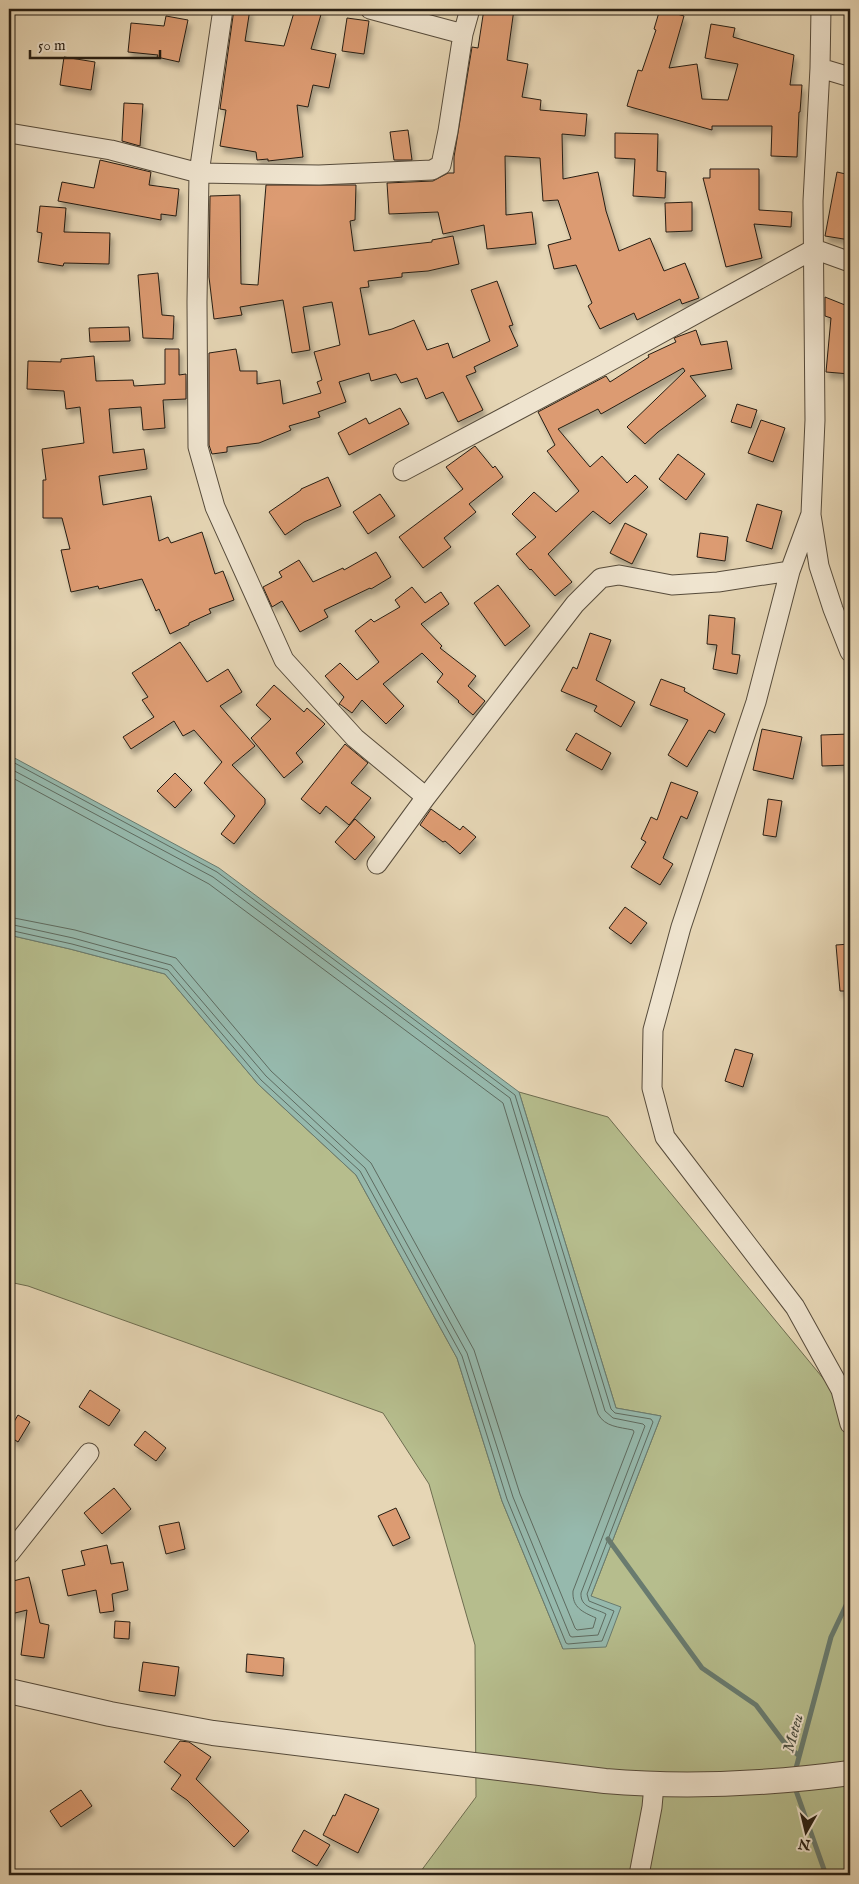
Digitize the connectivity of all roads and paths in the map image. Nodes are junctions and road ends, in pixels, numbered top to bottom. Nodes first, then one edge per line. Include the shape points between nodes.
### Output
1 (223, 9) edge
2 (370, 9) edge
3 (470, 9) edge
4 (821, 9) edge
5 (462, 34) junction
6 (820, 68) junction
7 (850, 76) edge
8 (9, 133) edge
9 (199, 173) junction
10 (814, 249) junction
11 (850, 262) edge
12 (403, 470) dead end
13 (811, 514) junction
14 (790, 571) junction
15 (850, 652) edge
16 (426, 797) junction
17 (377, 864) dead end
18 (850, 1424) edge
19 (89, 1453) dead end
20 (9, 1554) edge
21 (9, 1690) edge
22 (850, 1773) edge
23 (654, 1785) junction
24 (638, 1875) edge

1 - 9 street
2 - 5 street
3 - 5 street
4 - 6 street
5 - 9 street via 441,165 432,170 319,175
6 - 7 street
6 - 10 street via 813,202
8 - 9 street via 111,150
9 - 16 street via 198,447 215,508 284,660 356,738
10 - 11 street
10 - 12 street
10 - 13 street via 815,420
13 - 14 street
13 - 15 street via 819,566
14 - 16 street via 718,582 672,584 619,575 601,578 575,604
14 - 18 street via 756,702 673,955 653,1030 652,1088 665,1137 795,1307 841,1390
16 - 17 street
19 - 20 street
21 - 23 street via 110,1714 213,1733
22 - 23 street via 792,1781
23 - 24 street

